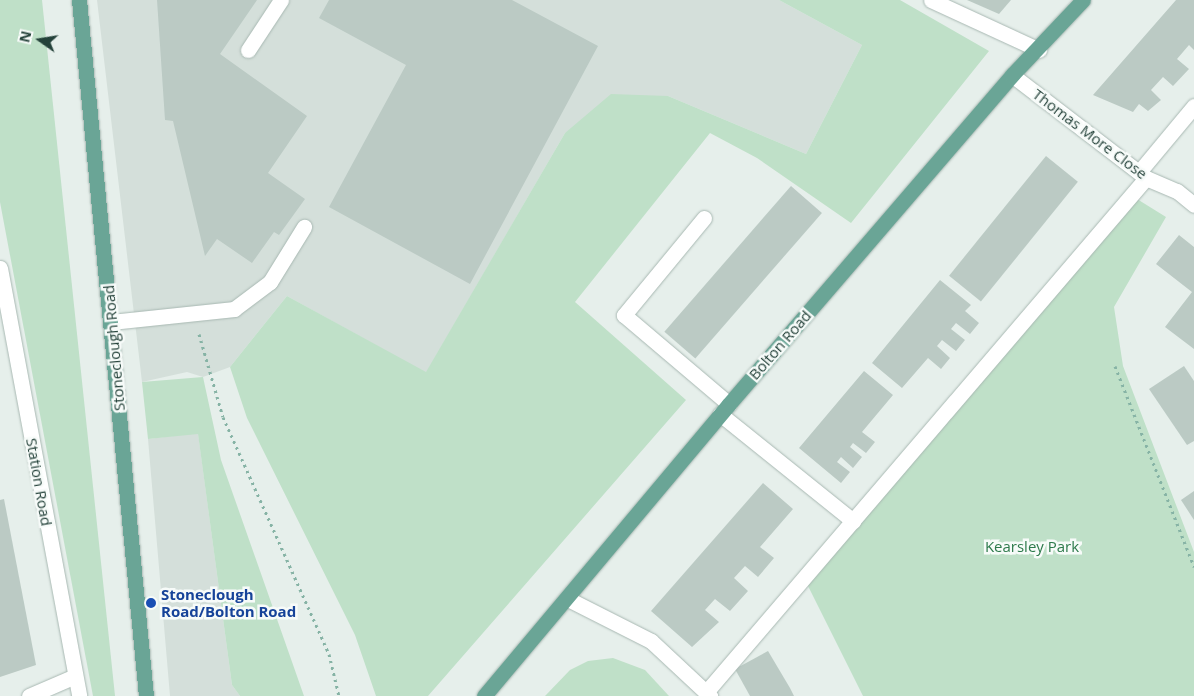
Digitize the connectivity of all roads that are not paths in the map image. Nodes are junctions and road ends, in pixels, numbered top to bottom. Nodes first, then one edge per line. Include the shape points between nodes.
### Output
1 (79, 0) edge
2 (281, 0) edge
3 (931, 0) edge
4 (1083, 0) edge
5 (248, 50) dead end
6 (1039, 50) junction
7 (1012, 75) junction
8 (1194, 106) edge
9 (1142, 175) junction
10 (1194, 206) edge
11 (704, 218) dead end
12 (304, 227) dead end
13 (0, 268) edge
14 (2, 286) edge
15 (111, 322) junction
16 (724, 409) junction
17 (853, 520) junction
18 (568, 600) junction
19 (75, 676) junction
20 (709, 693) edge
21 (29, 696) edge
22 (79, 696) edge
23 (146, 696) edge
24 (484, 696) edge

1 - 15 main road, Stoneclough Road
2 - 5 street
3 - 6 street
4 - 6 main road, Bolton Road
6 - 7 main road, Bolton Road
7 - 9 street, Thomas More Close
7 - 16 main road, Bolton Road
8 - 9 street
9 - 10 street, Thomas More Close via 1177,191
9 - 17 street
11 - 16 street via 624,315
12 - 15 street via 270,282 256,296 234,309
13 - 14 street, Station Road
14 - 19 street, Station Road
15 - 23 main road, Stoneclough Road
16 - 17 street
16 - 18 main road, Bolton Road via 612,540
17 - 20 street
18 - 20 street via 651,641
18 - 24 main road, Bolton Road
19 - 21 street
19 - 22 street, Station Road

